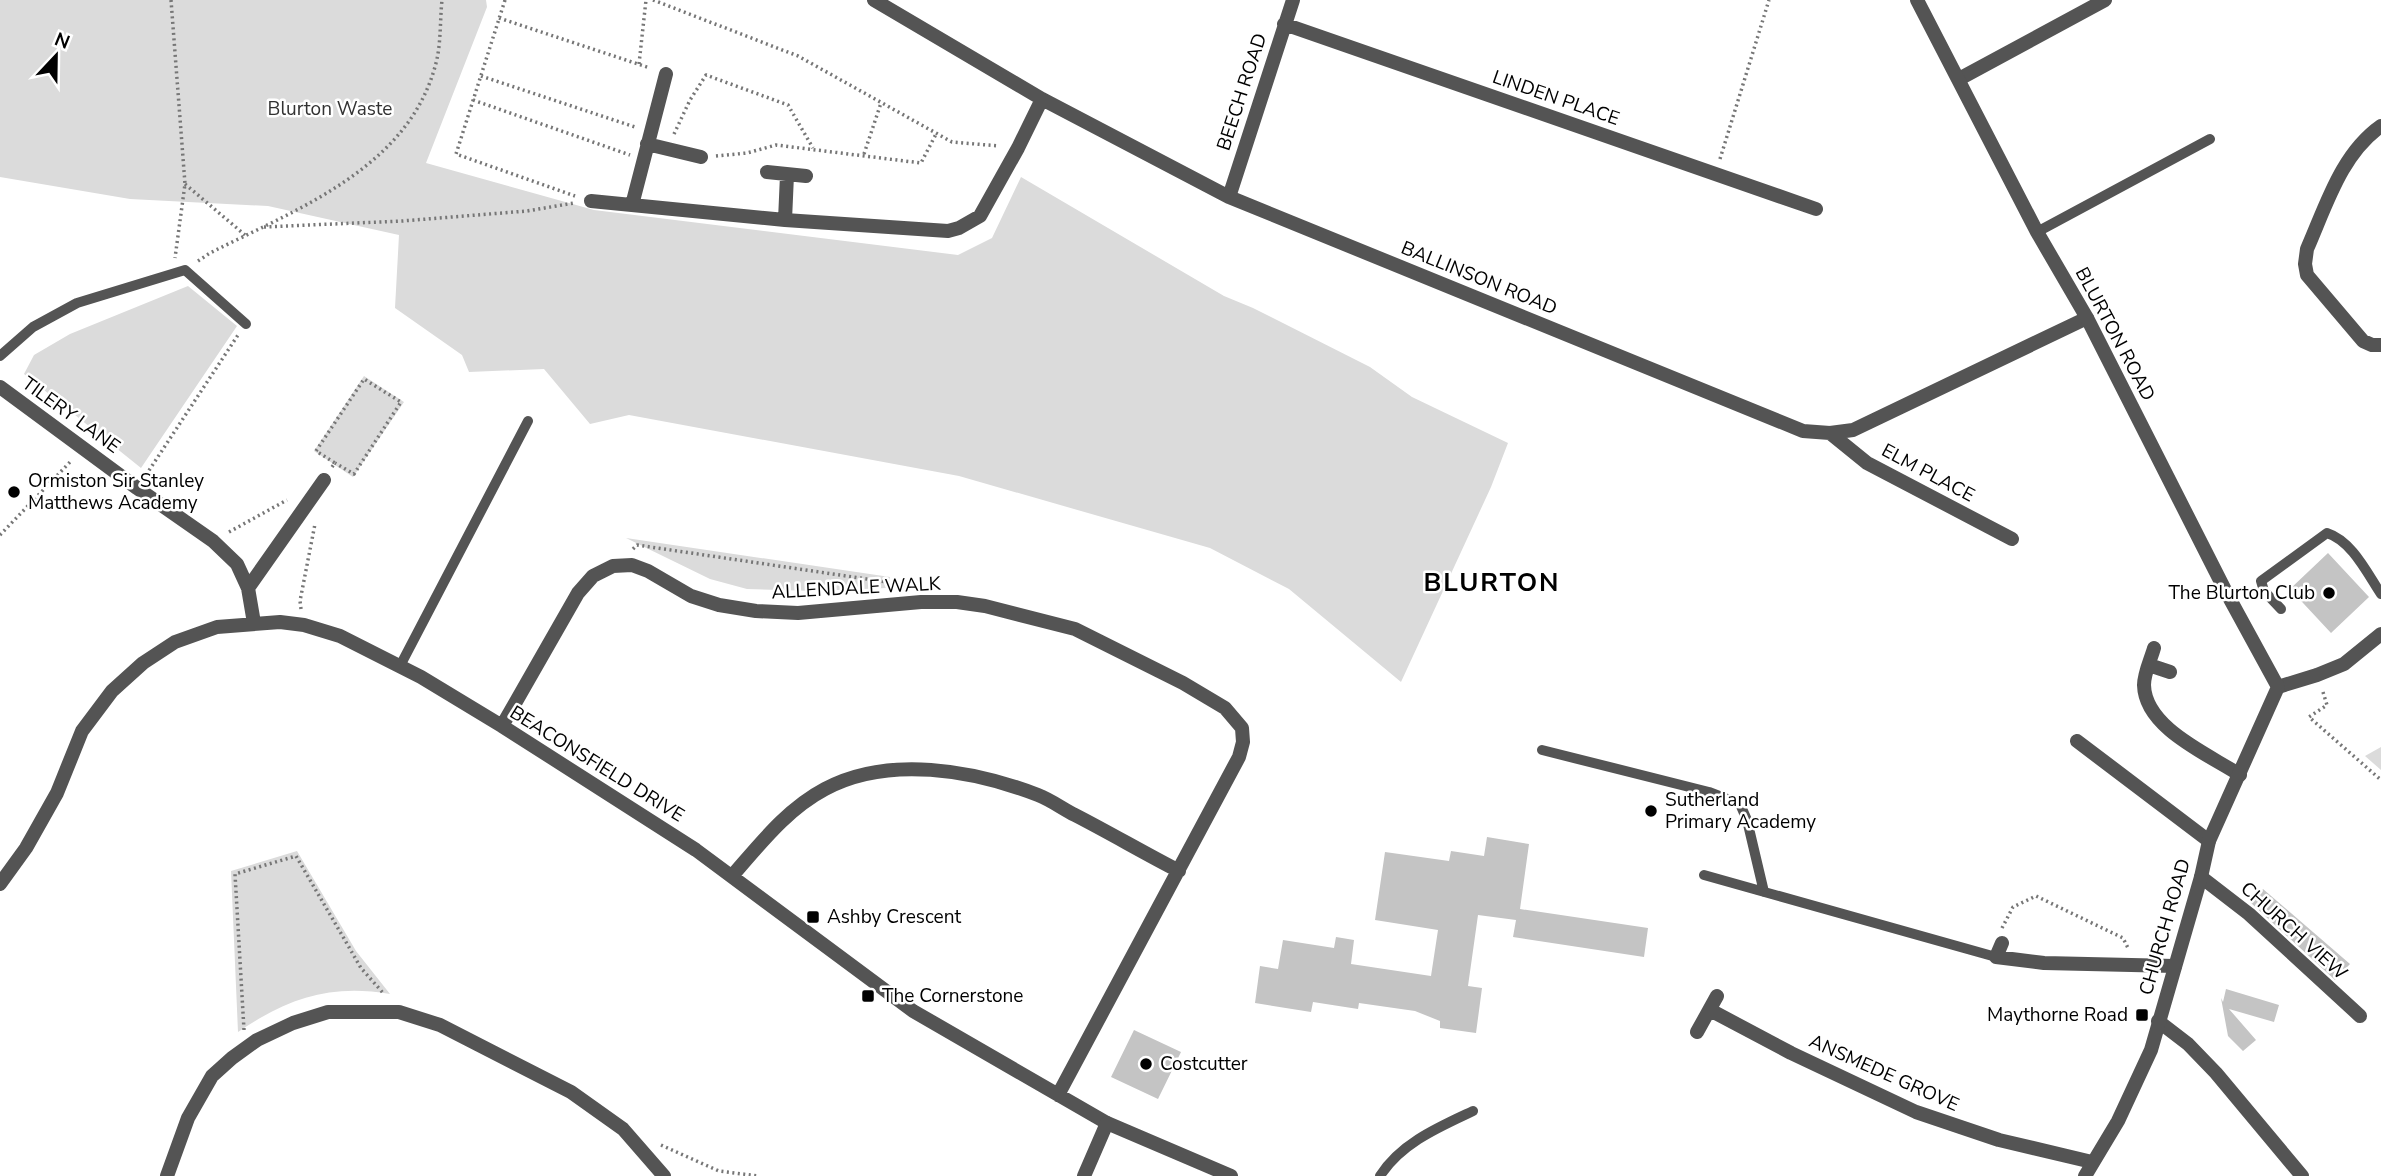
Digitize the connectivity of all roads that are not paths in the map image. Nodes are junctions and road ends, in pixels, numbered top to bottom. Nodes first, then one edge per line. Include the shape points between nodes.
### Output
1 (874, 0) edge
2 (1293, 0) edge
3 (1917, 0) edge
4 (2105, 0) edge
5 (1284, 24) junction
6 (666, 74) road end
7 (1959, 79) junction
8 (1042, 99) junction
9 (2381, 126) edge
10 (649, 138) junction
11 (2210, 139) dead end
12 (701, 157) road end
13 (767, 172) dead end
14 (787, 175) junction
15 (806, 176) dead end
16 (1229, 197) junction
17 (591, 201) road end
18 (632, 205) junction
19 (1816, 209) dead end
20 (785, 220) junction
21 (2037, 232) junction
22 (2087, 318) junction
23 (246, 324) road end
24 (2381, 345) edge
25 (0, 356) edge
26 (0, 387) edge
27 (528, 421) dead end
28 (1830, 433) junction
29 (324, 480) road end
30 (2012, 539) dead end
31 (248, 588) junction
32 (2381, 594) edge
33 (2281, 609) dead end
34 (254, 623) junction
35 (2381, 634) edge
36 (2154, 648) dead end
37 (2149, 665) junction
38 (400, 666) junction
39 (2170, 671) dead end
40 (2278, 687) junction
41 (502, 726) junction
42 (2077, 741) dead end
43 (1542, 750) dead end
44 (2240, 775) junction
45 (2209, 841) junction
46 (1179, 871) junction
47 (1704, 875) dead end
48 (732, 876) junction
49 (2201, 877) junction
50 (0, 884) edge
51 (1763, 892) junction
52 (2002, 943) road end
53 (1996, 957) junction
54 (2175, 966) junction
55 (1717, 996) dead end
56 (1710, 1010) junction
57 (2360, 1016) dead end
58 (2158, 1021) junction
59 (1697, 1032) dead end
60 (1058, 1095) junction
61 (1473, 1111) dead end
62 (1107, 1122) junction
63 (2092, 1162) junction
64 (167, 1176) edge
65 (664, 1176) edge
66 (1084, 1176) edge
67 (1231, 1176) edge
68 (1380, 1176) edge
69 (2085, 1176) edge
70 (2302, 1176) edge

1 - 8 street, BALLINSON ROAD
2 - 5 street, BEECH ROAD
3 - 7 street, BLURTON ROAD
4 - 7 street
5 - 16 street, BEECH ROAD
5 - 19 street, LINDEN PLACE
6 - 10 street
7 - 21 street, BLURTON ROAD
8 - 16 street, BALLINSON ROAD
8 - 20 street via 980,216 959,228 948,231
9 - 24 street via 2353,153 2307,250 2305,264 2307,275 2363,341
10 - 12 street
10 - 18 street
11 - 21 lane
13 - 14 street
14 - 15 street
14 - 20 street
16 - 28 street, BALLINSON ROAD via 1771,419 1803,431
17 - 18 street
18 - 20 street
21 - 22 street, BLURTON ROAD
22 - 28 street, BALLINSON ROAD via 1853,430
22 - 40 street, BLURTON ROAD
23 - 25 lane via 185,270 77,303 33,327
26 - 31 street, TILERY LANE via 213,541 237,564
27 - 38 lane
28 - 30 street, ELM PLACE via 1867,463
29 - 31 street
31 - 34 street, TILERY LANE
32 - 33 lane via 2347,546 2327,533 2261,580 2264,592
34 - 38 street, BEACONSFIELD DRIVE via 304,625 340,636
34 - 50 street, BEACONSFIELD DRIVE via 217,627 175,642 112,691 82,732 57,793
35 - 40 street via 2344,664
36 - 37 street
37 - 39 street
37 - 44 street via 2144,683 2147,703 2158,720
38 - 41 street, BEACONSFIELD DRIVE
40 - 44 street, CHURCH ROAD
41 - 46 street, ALLENDALE WALK via 578,593 593,576 613,566 632,565 691,596 756,611 798,613 921,602 985,606 1075,629 1225,708 1242,729 1240,757
41 - 48 street, BEACONSFIELD DRIVE
42 - 45 street
43 - 51 lane via 1740,804
44 - 45 street, CHURCH ROAD
45 - 49 street, CHURCH ROAD
46 - 48 street via 1039,795 966,775 919,769 884,770 824,789 784,818
46 - 60 street, ALLENDALE WALK
47 - 51 lane
48 - 60 street, BEACONSFIELD DRIVE via 913,1011
49 - 54 street, CHURCH ROAD
49 - 57 street, CHURCH VIEW via 2249,914
51 - 53 lane
52 - 53 street
53 - 54 street via 2044,963
54 - 58 street, CHURCH ROAD
55 - 56 street
56 - 59 street
56 - 63 street, ANSMEDE GROVE via 1916,1112 1999,1140
58 - 63 street, CHURCH ROAD via 2141,1072
58 - 70 street via 2216,1073
60 - 62 street, BEACONSFIELD DRIVE
61 - 68 lane via 1411,1144
62 - 66 street
62 - 67 street, BEACONSFIELD DRIVE
63 - 69 street, CHURCH ROAD
64 - 65 street via 187,1118 212,1076 257,1040 328,1012 398,1012 440,1025 571,1092 623,1129

